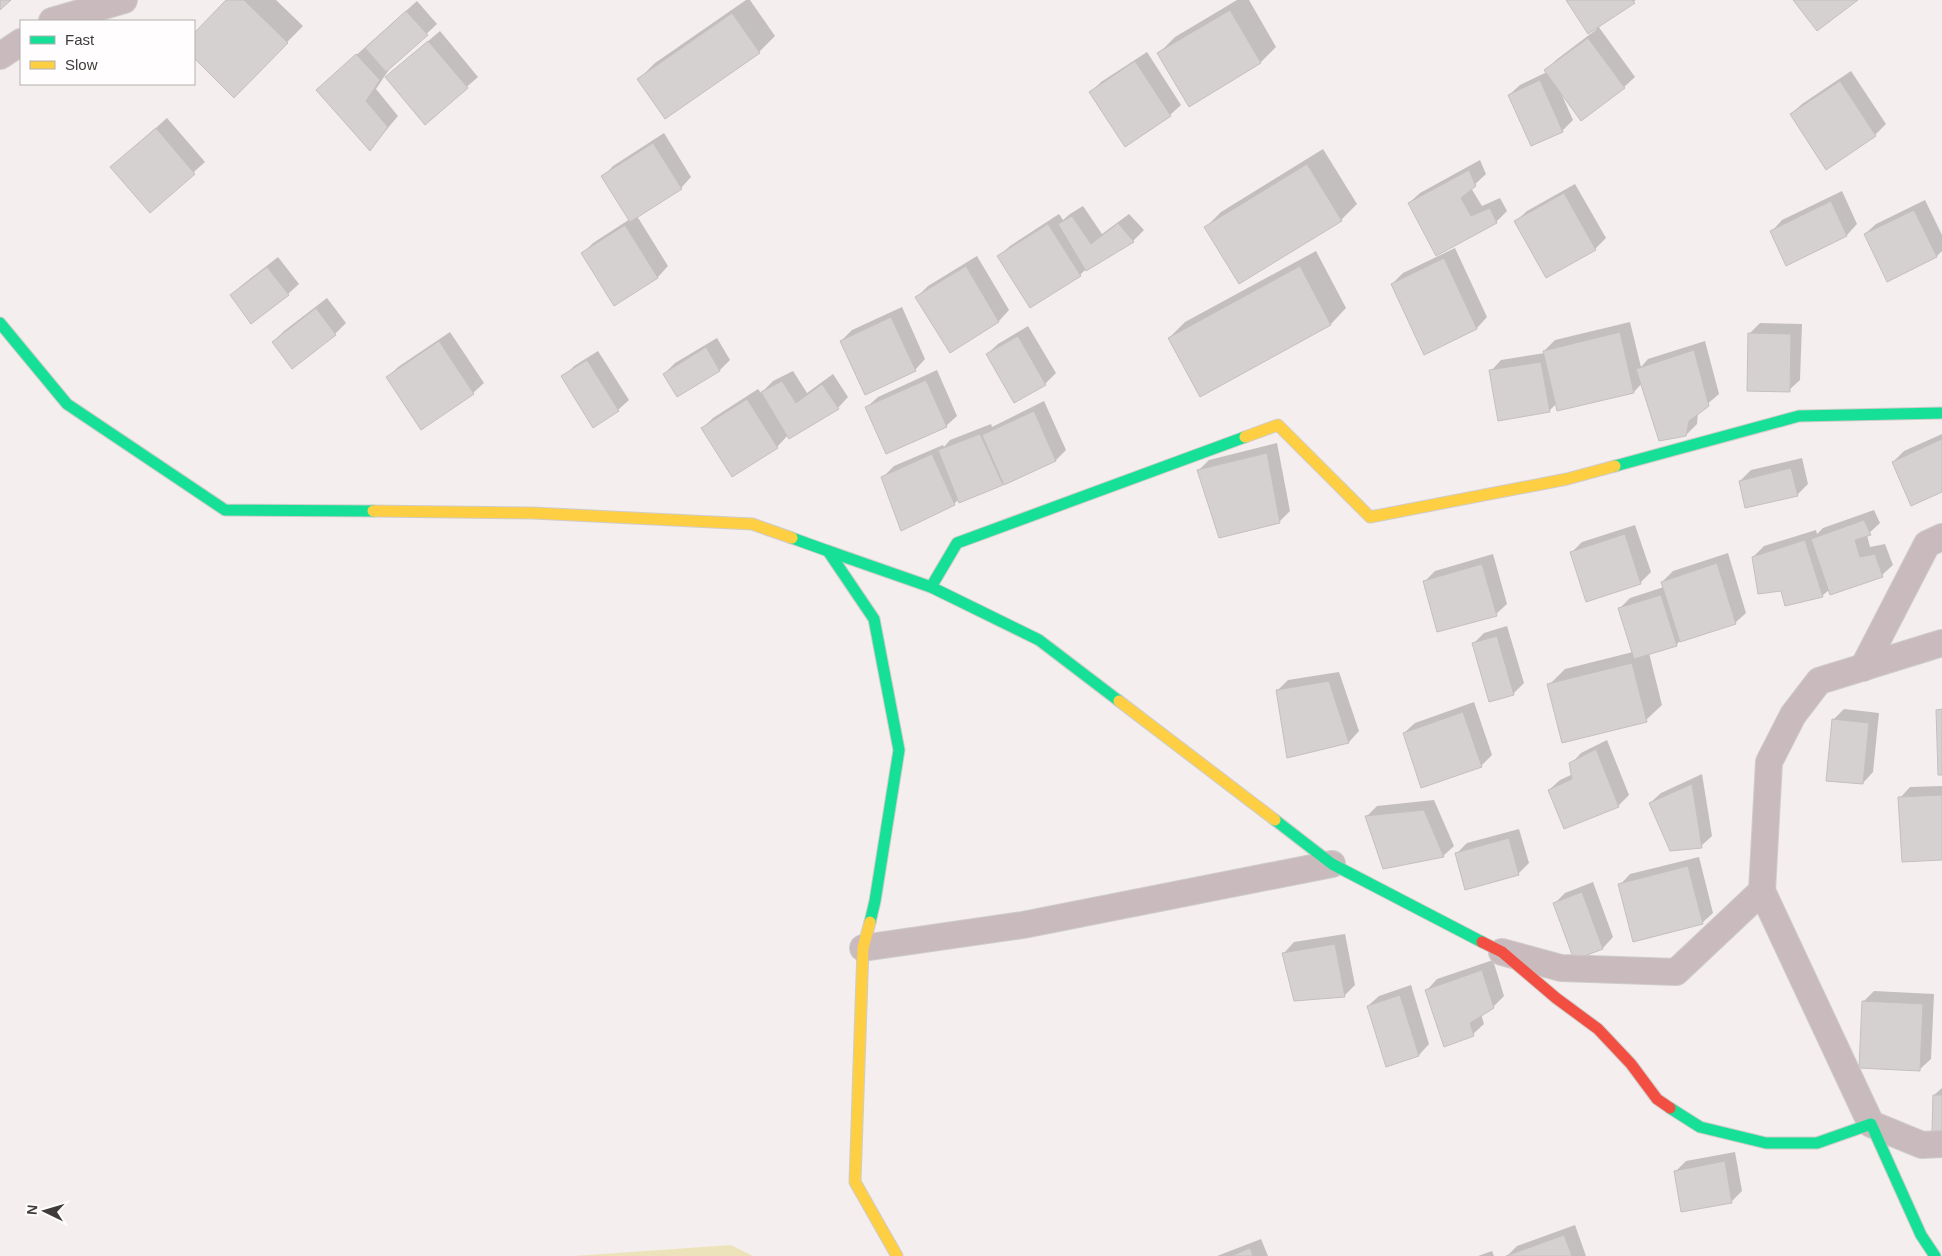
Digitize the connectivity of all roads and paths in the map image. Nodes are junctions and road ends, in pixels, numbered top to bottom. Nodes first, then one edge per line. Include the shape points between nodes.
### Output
1 (124, 0) edge
2 (55, 20) edge
3 (20, 43) edge
4 (0, 56) edge
5 (0, 323) edge
6 (1942, 413) edge
7 (1942, 537) edge
8 (828, 551) junction
9 (931, 587) junction
10 (1942, 643) edge
11 (1863, 668) junction
12 (1332, 864) junction
13 (1762, 891) junction
14 (863, 948) junction
15 (1502, 952) junction
16 (1871, 1124) junction
17 (1942, 1144) edge
18 (897, 1256) edge
19 (1935, 1256) edge

1 - 2 street
3 - 4 street
5 - 8 street via 67,404 225,510 533,514 752,524
6 - 9 street via 1799,416 1567,479 1370,517 1278,425 957,543
7 - 11 street via 1927,544
8 - 9 street
8 - 14 street via 874,620 899,750 875,901
9 - 12 street via 1039,640
10 - 11 street
11 - 13 street via 1819,681 1793,715 1769,762
12 - 14 street via 1024,925
12 - 15 street
13 - 15 street via 1676,972 1561,968
13 - 16 street
14 - 18 street via 855,1182
15 - 16 street via 1598,1029 1631,1064 1656,1099 1700,1127 1766,1143 1817,1143
16 - 17 street via 1922,1145
16 - 19 street via 1921,1235

